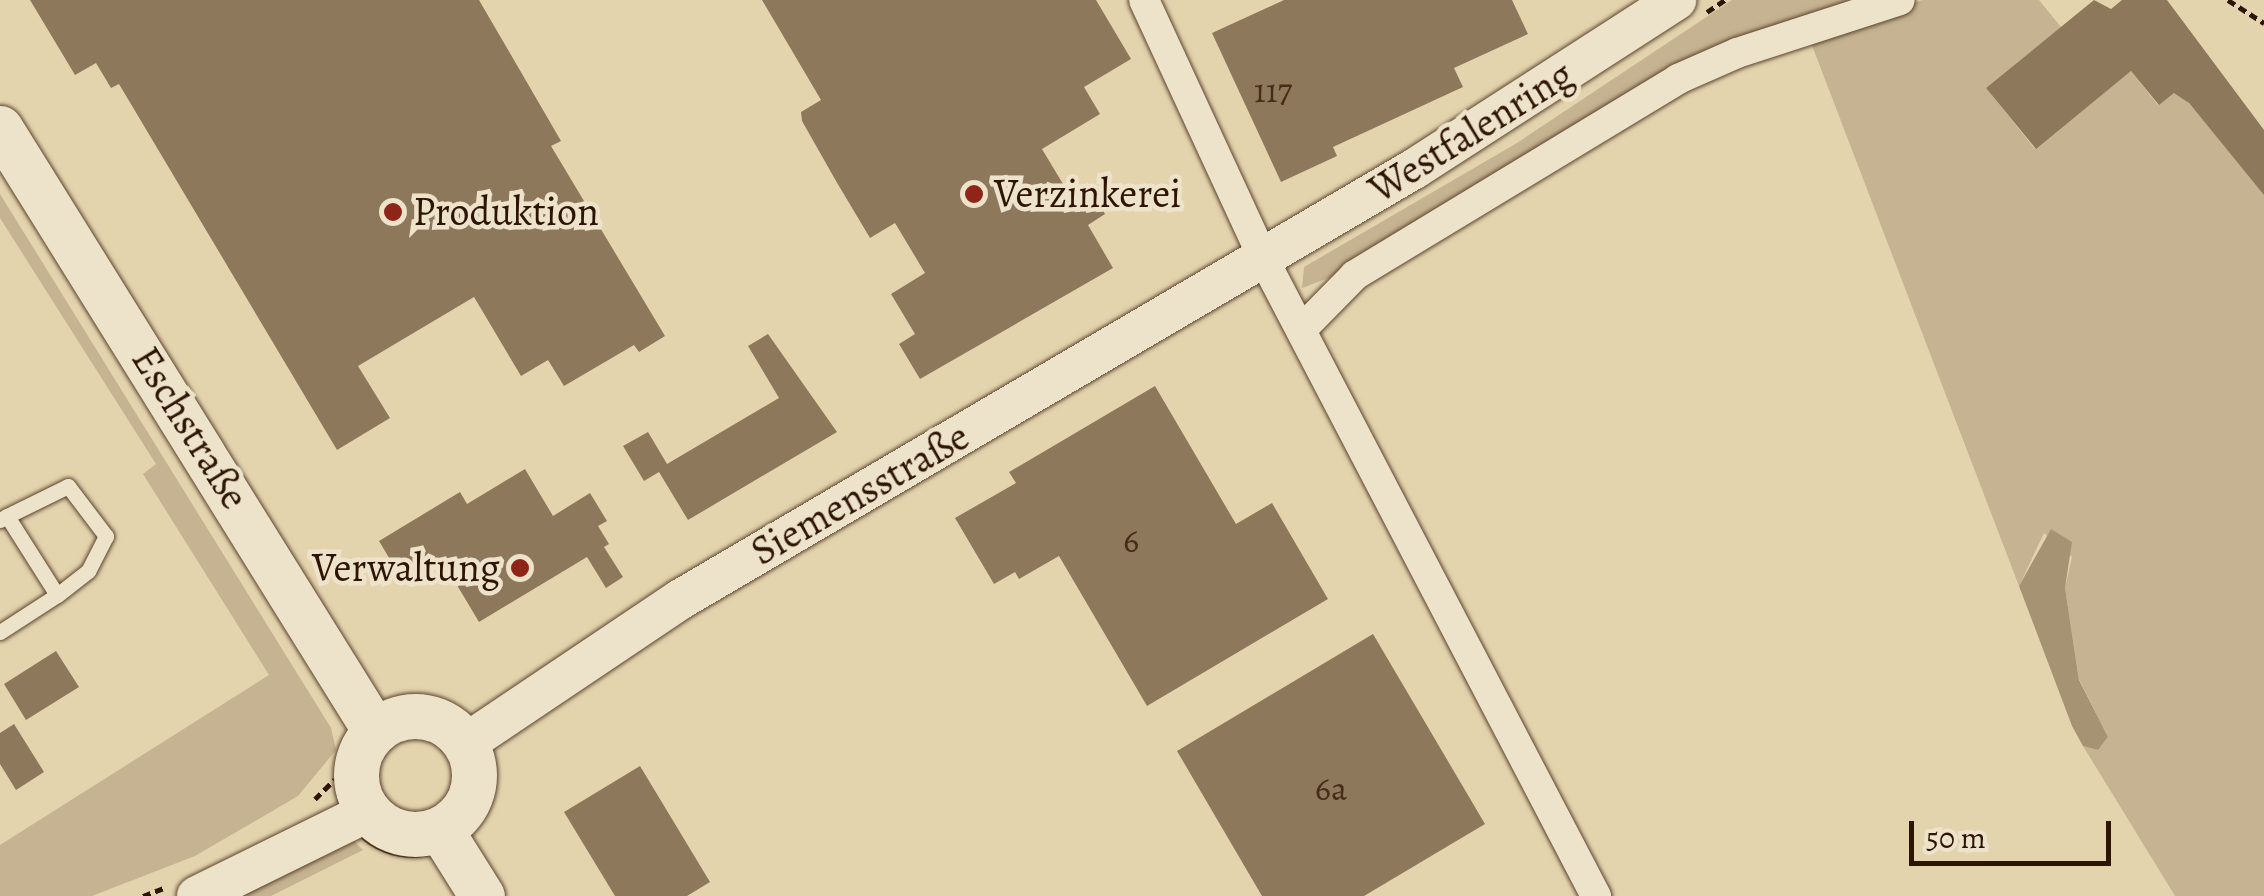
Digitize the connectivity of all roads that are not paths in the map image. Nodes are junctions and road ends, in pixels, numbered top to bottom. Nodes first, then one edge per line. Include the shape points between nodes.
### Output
1 (1144, 0) edge
2 (1676, 0) edge
3 (1900, 0) edge
4 (0, 128) edge
5 (1263, 258) junction
6 (1302, 328) junction
7 (3, 518) edge
8 (57, 594) junction
9 (0, 632) edge
10 (372, 724) junction
11 (470, 739) junction
12 (357, 816) junction
13 (444, 837) junction
14 (196, 896) edge
15 (482, 896) edge
16 (1596, 896) edge

1 - 5 street
2 - 5 street, Westfalenring via 1543,89
3 - 6 street via 1678,79 1355,275
4 - 10 main road, Eschstraße
5 - 6 street
5 - 11 street, Siemensstraße via 681,599
6 - 16 street
7 - 8 lane
7 - 8 lane via 68,486 106,536 88,571
8 - 9 lane
10 - 11 main road via 413,716
10 - 12 main road via 356,770
11 - 13 main road via 468,801
12 - 13 main road via 401,833
12 - 14 street
13 - 15 main road

